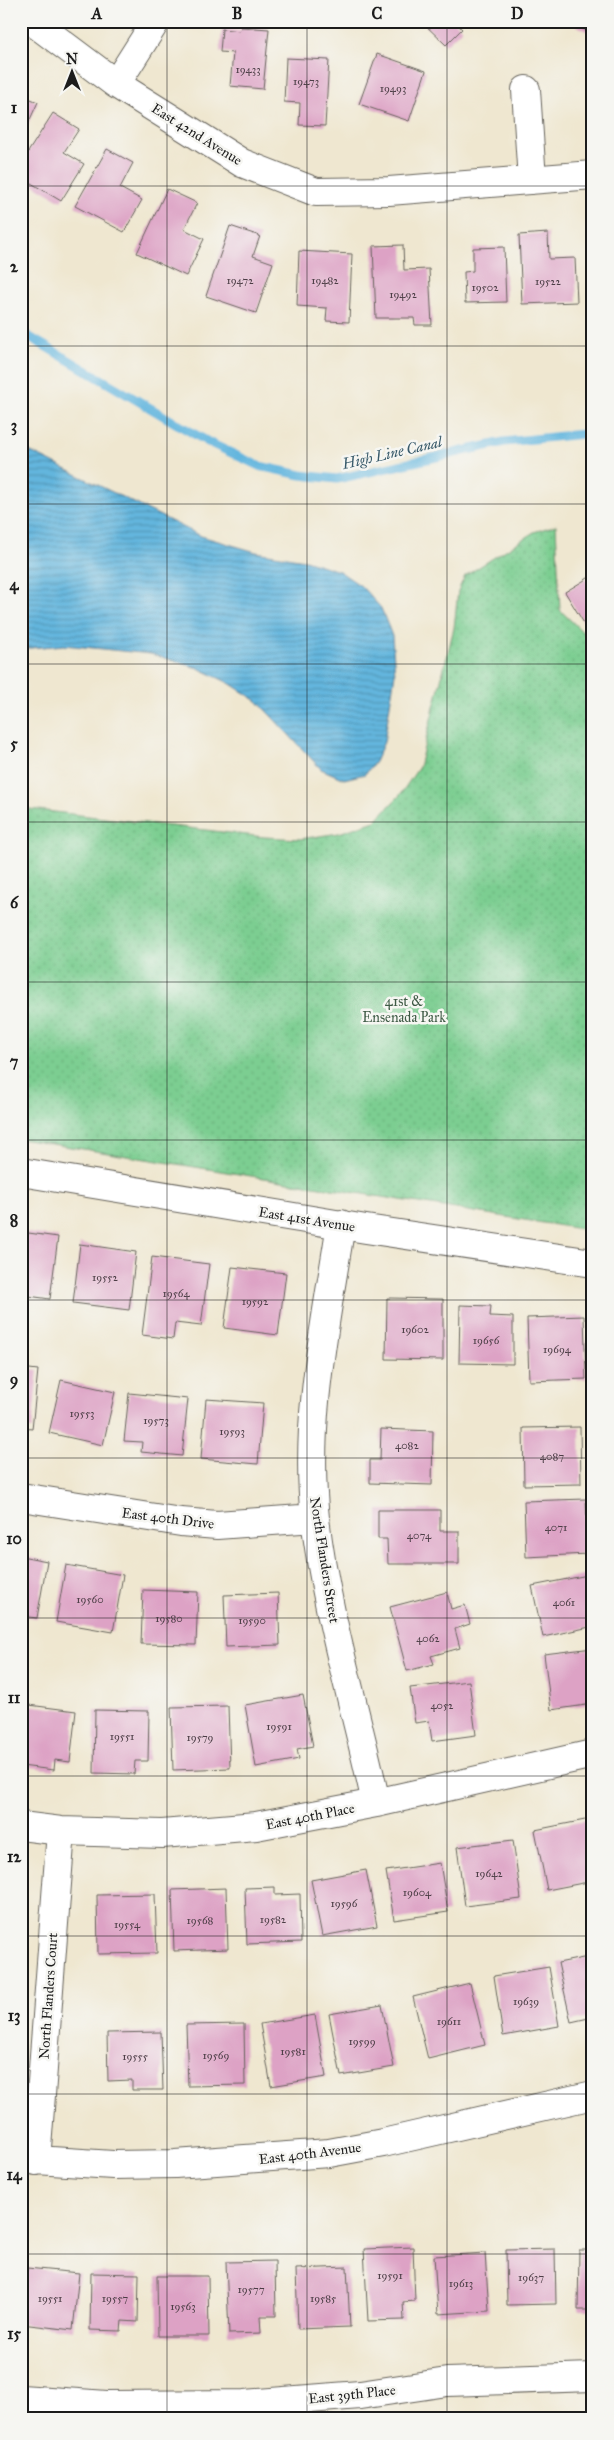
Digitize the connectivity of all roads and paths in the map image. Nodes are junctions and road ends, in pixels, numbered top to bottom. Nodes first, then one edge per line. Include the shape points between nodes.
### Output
1 (32, 21) edge
2 (156, 21) edge
3 (116, 84) junction
4 (526, 90) dead end
5 (593, 175) edge
6 (532, 180) junction
7 (21, 1172) edge
8 (341, 1224) junction
9 (593, 1263) edge
10 (21, 1497) edge
11 (315, 1518) junction
12 (593, 1754) edge
13 (376, 1803) junction
14 (21, 1826) edge
15 (61, 1832) junction
16 (593, 2095) edge
17 (28, 2160) edge
18 (593, 2377) edge
19 (21, 2399) edge

1 - 3 street, East 42nd Avenue
2 - 3 street
3 - 6 street, East 42nd Avenue via 242,163 316,192 389,191
4 - 6 street
5 - 6 street, East 42nd Avenue
7 - 8 street, East 41st Avenue
8 - 9 street, East 41st Avenue
8 - 11 street, North Flanders Street via 316,1387 312,1464
10 - 11 street, East 40th Drive via 208,1525
11 - 13 street, North Flanders Street via 330,1603
12 - 13 street, East 40th Place
13 - 15 street, East 40th Place via 246,1827 162,1834
14 - 15 street, East 40th Place
15 - 17 street, North Flanders Court
16 - 17 street, East 40th Avenue via 329,2153 175,2164 112,2165
18 - 19 street, East 39th Place via 447,2382 360,2395 244,2404 107,2405

